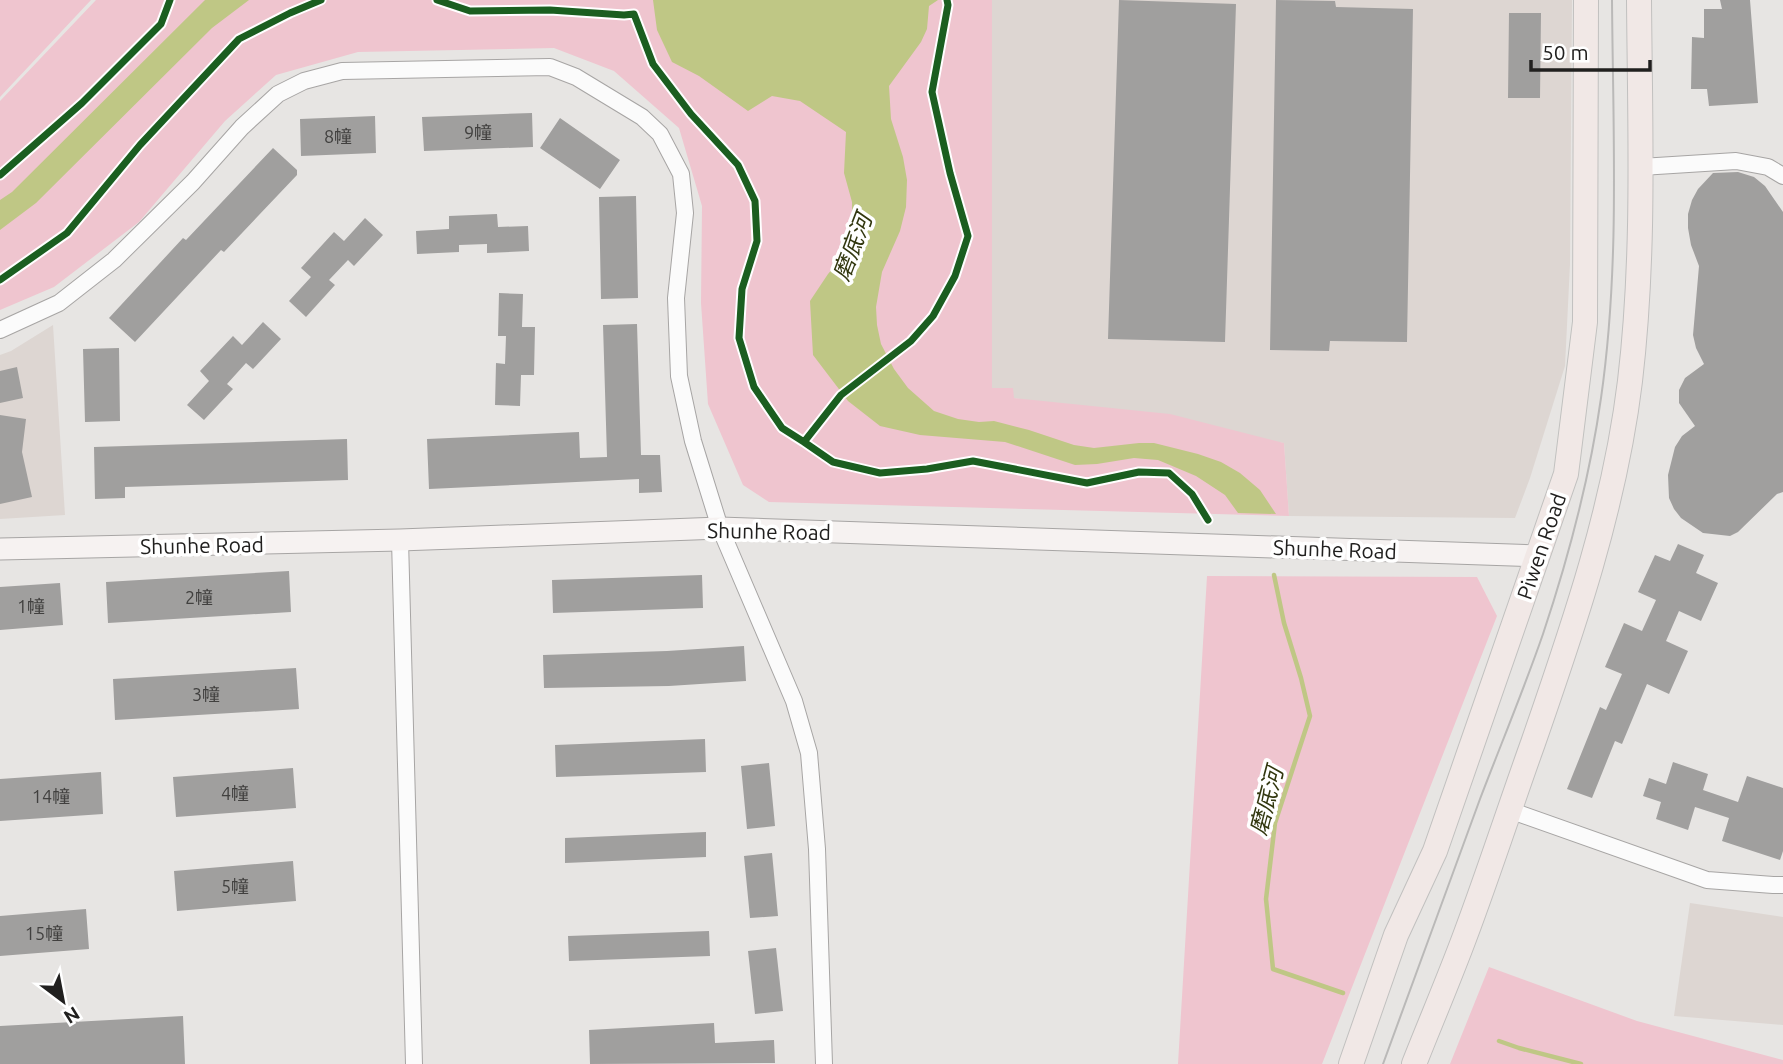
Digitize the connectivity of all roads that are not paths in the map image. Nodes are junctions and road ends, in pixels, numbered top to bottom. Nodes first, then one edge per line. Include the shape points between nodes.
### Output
1 (1586, 0) edge
2 (1639, 0) edge
3 (1641, 167) junction
4 (1783, 176) edge
5 (0, 330) edge
6 (720, 528) junction
7 (400, 540) junction
8 (0, 549) edge
9 (1538, 556) junction
10 (1509, 810) junction
11 (1783, 885) edge
12 (414, 1064) edge
13 (824, 1064) edge
14 (1351, 1064) edge
15 (1414, 1064) edge

1 - 9 main road, Piwen Road via 1585,322 1566,474
2 - 3 main road
3 - 4 street via 1736,161 1768,167
3 - 10 main road via 1638,302 1614,480 1596,552
5 - 6 street via 59,303 114,260 242,127 278,94 304,81 342,71 550,66 642,117 660,134 681,174 685,213 676,298 679,376 692,441
6 - 7 street, Shunhe Road
6 - 9 street, Shunhe Road
6 - 13 street via 794,701 809,753
7 - 8 street, Shunhe Road
7 - 12 street
9 - 14 main road, Piwen Road via 1435,851 1396,935
10 - 11 street via 1707,880
10 - 15 main road

